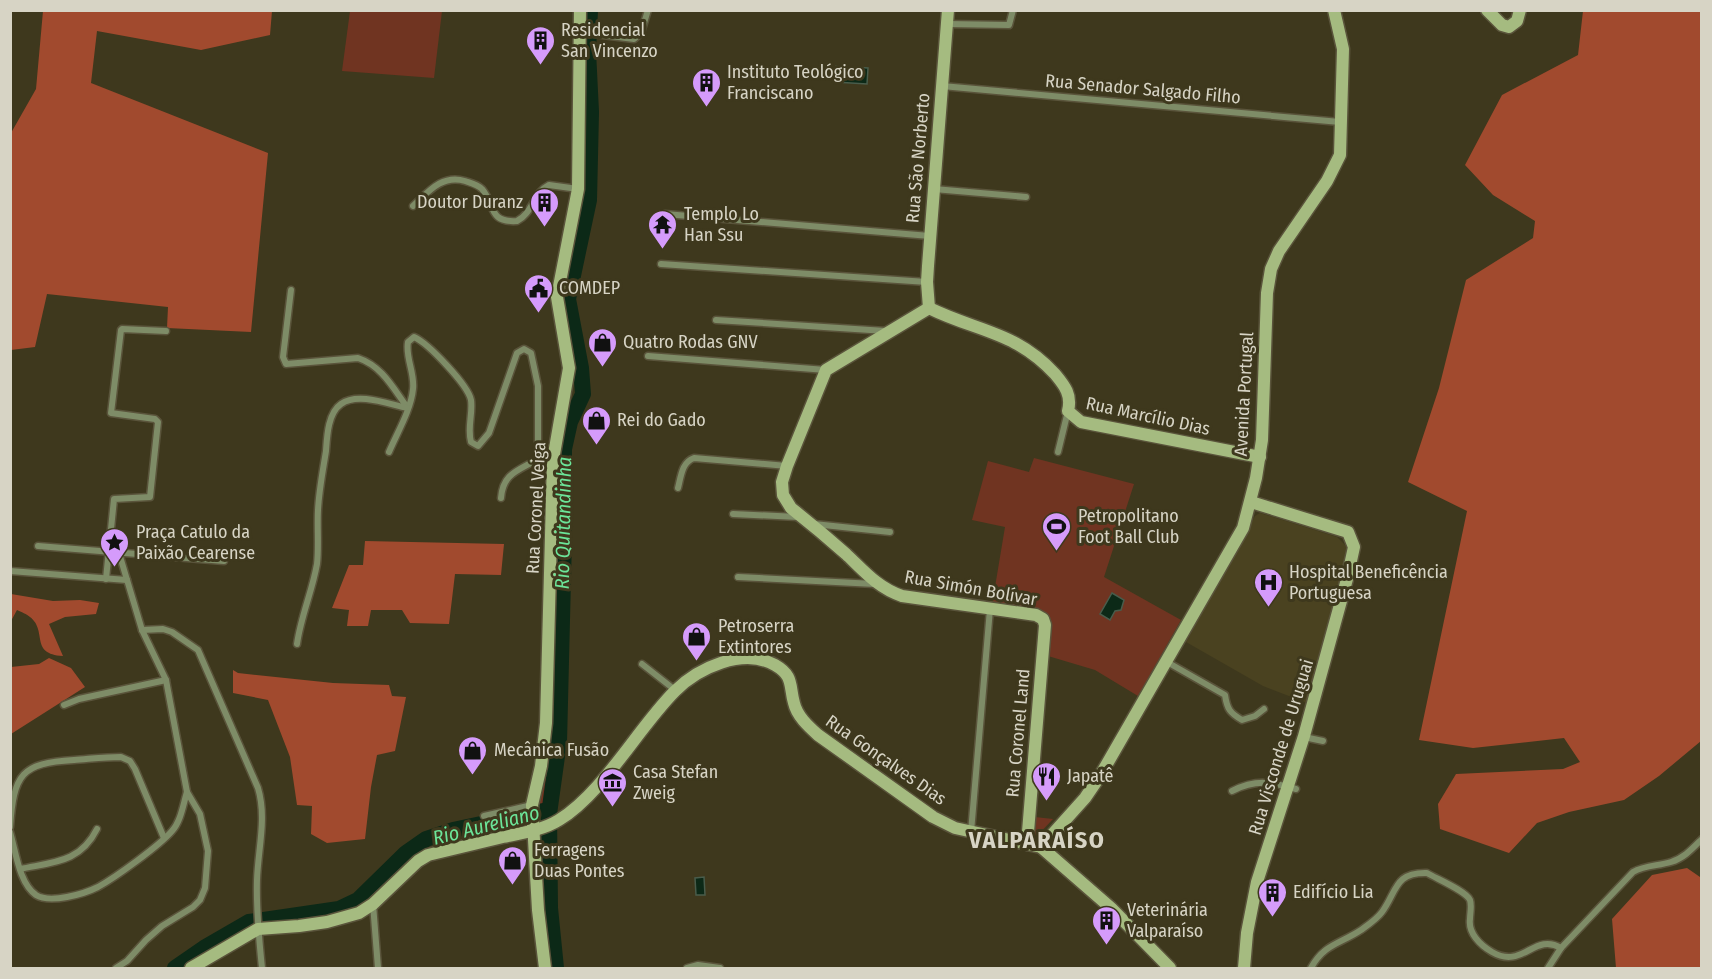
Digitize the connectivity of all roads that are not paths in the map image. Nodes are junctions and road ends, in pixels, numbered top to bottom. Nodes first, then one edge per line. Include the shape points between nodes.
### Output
1 (580, 10) edge
2 (648, 10) edge
3 (948, 10) edge
4 (1012, 10) edge
5 (1334, 10) edge
6 (1487, 10) edge
7 (1520, 10) edge
8 (947, 24) junction
9 (579, 32) junction
10 (942, 86) junction
11 (1340, 122) junction
12 (578, 189) junction
13 (934, 189) junction
14 (1026, 197) dead end
15 (413, 206) dead end
16 (665, 214) dead end
17 (930, 236) junction
18 (661, 264) dead end
19 (927, 282) junction
20 (291, 290) dead end
21 (929, 308) junction
22 (716, 320) dead end
23 (166, 331) dead end
24 (891, 331) junction
25 (648, 356) dead end
26 (826, 370) junction
27 (407, 408) junction
28 (1068, 411) junction
29 (389, 452) dead end
30 (1058, 452) dead end
31 (1260, 457) junction
32 (538, 459) junction
33 (553, 460) junction
34 (787, 466) junction
35 (678, 488) dead end
36 (501, 498) dead end
37 (1251, 502) junction
38 (733, 514) dead end
39 (806, 520) junction
40 (890, 532) dead end
41 (38, 546) dead end
42 (108, 552) junction
43 (119, 553) junction
44 (224, 561) dead end
45 (10, 571) edge
46 (738, 577) dead end
47 (106, 579) junction
48 (127, 580) junction
49 (878, 585) junction
50 (990, 609) junction
51 (1046, 625) joint
52 (142, 630) junction
53 (297, 644) dead end
54 (1167, 662) junction
55 (642, 664) dead end
56 (166, 680) junction
57 (676, 690) junction
58 (64, 705) dead end
59 (1264, 709) dead end
60 (1304, 736) junction
61 (1323, 741) dead end
62 (1293, 788) junction
63 (1232, 791) dead end
64 (187, 792) junction
65 (532, 805) junction
66 (484, 816) dead end
67 (10, 827) edge
68 (97, 829) dead end
69 (532, 831) junction
70 (10, 832) edge
71 (971, 832) junction
72 (164, 838) junction
73 (1701, 839) edge
74 (1027, 844) junction
75 (1041, 847) junction
76 (20, 869) junction
77 (373, 904) junction
78 (258, 929) junction
79 (1561, 948) junction
80 (116, 969) edge
81 (191, 969) edge
82 (262, 969) edge
83 (378, 969) edge
84 (545, 969) edge
85 (687, 969) edge
86 (720, 969) edge
87 (1170, 969) edge
88 (1244, 969) edge
89 (1311, 969) edge
90 (1548, 969) edge

1 - 9 street, Rua Coronel Veiga
2 - 9 street via 638,37
3 - 8 street, Rua São Norberto
4 - 8 street via 1009,25
5 - 11 street, Avenida Portugal via 1343,49
6 - 7 street via 1509,27 1517,21
8 - 10 street, Rua São Norberto
9 - 12 street, Rua Coronel Veiga
10 - 11 street, Rua Senador Salgado Filho
10 - 13 street, Rua São Norberto
11 - 31 street, Avenida Portugal via 1340,155 1336,164 1271,269
12 - 15 street via 549,185 516,221 495,215 481,188 459,179 441,182
12 - 33 street, Rua Coronel Veiga via 557,297 569,368
13 - 14 street
13 - 17 street, Rua São Norberto
16 - 17 street
17 - 19 street, Rua São Norberto
18 - 19 street
19 - 21 street, Rua São Norberto
20 - 27 street via 283,357 286,364 358,358 368,361 380,370
21 - 24 street
21 - 28 street via 1026,348 1069,393
22 - 24 street
23 - 42 street via 121,330 111,414 158,422 151,494 148,498 114,499
24 - 26 street
25 - 26 street
26 - 34 street, Rua Simón Bolívar
27 - 29 street
27 - 32 street via 413,391 407,347 414,337 424,342 470,396 469,436 478,446 489,433 517,353 528,350 538,386
27 - 53 street via 362,399 348,400 333,413 318,508 317,561
28 - 30 street
28 - 31 street, Rua Marcílio Dias via 1081,422
31 - 37 street, Avenida Portugal
32 - 33 street
32 - 36 street via 507,478
33 - 65 street, Rua Coronel Veiga via 546,723
34 - 35 street via 694,458 684,465
34 - 39 street, Rua Simón Bolívar via 783,495
37 - 54 street, Avenida Portugal via 1243,528
37 - 60 street, Rua Visconde de Uruguai via 1348,532 1354,547
38 - 39 street
39 - 40 street
39 - 49 street, Rua Simón Bolívar
41 - 42 street
42 - 43 street
42 - 47 street
43 - 44 street
43 - 48 street
45 - 47 street
46 - 49 street
47 - 48 street
48 - 52 street
49 - 50 street, Rua Simón Bolívar via 902,596
50 - 51 street, Rua Simón Bolívar via 1036,615
50 - 71 street
51 - 74 street, Rua Coronel Land
52 - 56 street
52 - 78 street via 172,632 198,650 258,788 262,802
54 - 59 street via 1226,695 1230,713 1242,720
54 - 75 street, Avenida Portugal via 1100,776
55 - 57 street
56 - 58 street
56 - 64 street
57 - 69 street, Rua Gonçalves Dias via 569,813
57 - 71 street, Rua Gonçalves Dias via 720,663 743,658 773,664 791,681 794,704 802,720 824,741 933,818
60 - 61 street
60 - 62 street, Rua Visconde de Uruguai
62 - 63 street via 1268,782
62 - 88 street, Rua Visconde de Uruguai via 1257,882
64 - 72 street via 178,822
64 - 80 street via 200,814 207,841 205,888 193,908 162,926
65 - 66 street
65 - 69 street, Rua Coronel Veiga
67 - 72 street via 15,791 34,766 121,757 130,761 135,770
68 - 76 street via 79,854
69 - 77 street, Rua Gonçalves Dias via 428,855
69 - 84 street, Rua Coronel Veiga
70 - 76 street
71 - 74 street, Rua Gonçalves Dias
72 - 76 street via 96,888 58,899 34,894
73 - 79 street via 1684,856 1670,863 1633,872
74 - 75 street, Rua Gonçalves Dias
75 - 87 street, Rua Gonçalves Dias via 1111,908
77 - 78 street, Rua Gonçalves Dias via 359,913 327,922
77 - 83 street
78 - 81 street
78 - 82 street
79 - 89 street via 1545,943 1515,958 1503,958 1489,951 1471,933 1470,901 1465,893 1420,873 1404,877 1381,914 1360,931 1326,948
79 - 90 street
85 - 86 street

